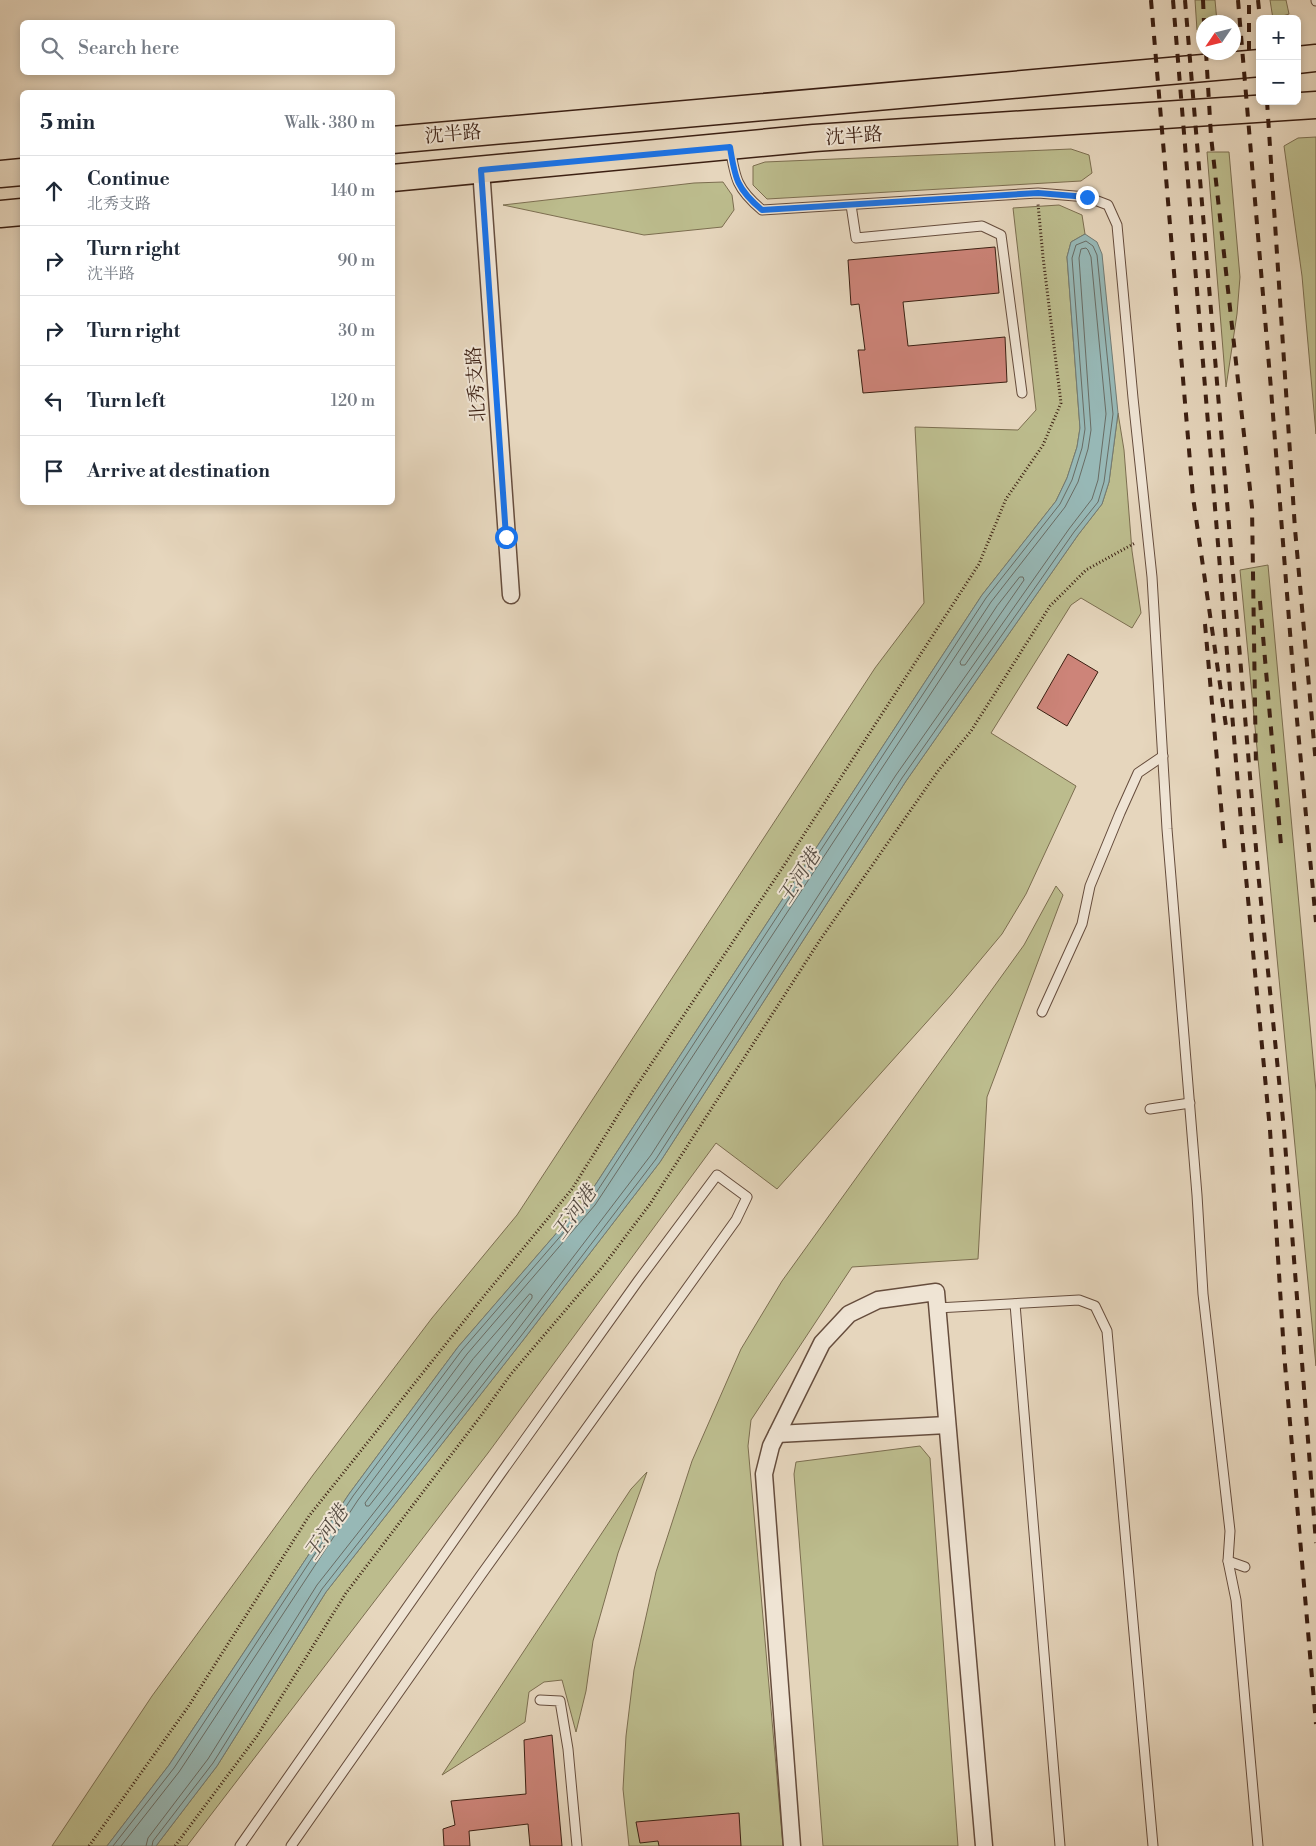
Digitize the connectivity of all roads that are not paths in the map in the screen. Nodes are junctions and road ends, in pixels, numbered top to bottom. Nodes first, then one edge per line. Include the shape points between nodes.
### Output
1 (1316, 58) edge
2 (1301, 60) edge
3 (1256, 63) edge
4 (1316, 105) edge
5 (395, 140) edge
6 (730, 147) junction
7 (481, 170) junction
8 (20, 172) edge
9 (0, 174) edge
10 (395, 178) edge
11 (851, 205) junction
12 (20, 212) edge
13 (0, 214) edge
14 (1022, 393) dead end
15 (511, 595) dead end
16 (1163, 756) junction
17 (1042, 1012) dead end
18 (1190, 1103) junction
19 (1150, 1109) dead end
20 (1015, 1304) junction
21 (937, 1308) junction
22 (947, 1425) junction
23 (777, 1434) junction
24 (1228, 1561) junction
25 (1245, 1567) dead end
26 (540, 1700) dead end
27 (240, 1846) edge
28 (291, 1846) edge
29 (577, 1846) edge
30 (792, 1846) edge
31 (984, 1846) edge
32 (1060, 1846) edge
33 (1153, 1846) edge
34 (1258, 1846) edge

1 - 2 main road
3 - 5 main road, 沈半路
4 - 6 main road, 沈半路 via 814,138
6 - 7 main road, 沈半路
6 - 11 lane via 734,173 745,196 762,210
7 - 10 main road, 沈半路
7 - 15 street, 北秀支路
8 - 9 main road
11 - 14 lane via 856,238 982,226 1001,235
11 - 16 lane via 1038,193 1087,197 1108,205 1117,225 1152,577
12 - 13 main road
16 - 17 lane via 1138,773 1090,886 1082,924
16 - 18 lane
18 - 19 lane
18 - 24 lane via 1203,1294 1230,1531
20 - 21 lane
20 - 32 lane
20 - 33 lane via 1079,1300 1095,1306 1108,1331
21 - 22 street
21 - 23 street via 936,1292 878,1300 849,1314 822,1343
22 - 23 street
22 - 31 street
23 - 30 street via 764,1474
24 - 25 lane
24 - 34 lane via 1236,1600
26 - 29 lane via 560,1701
27 - 28 lane via 499,1476 717,1175 747,1197 736,1220

